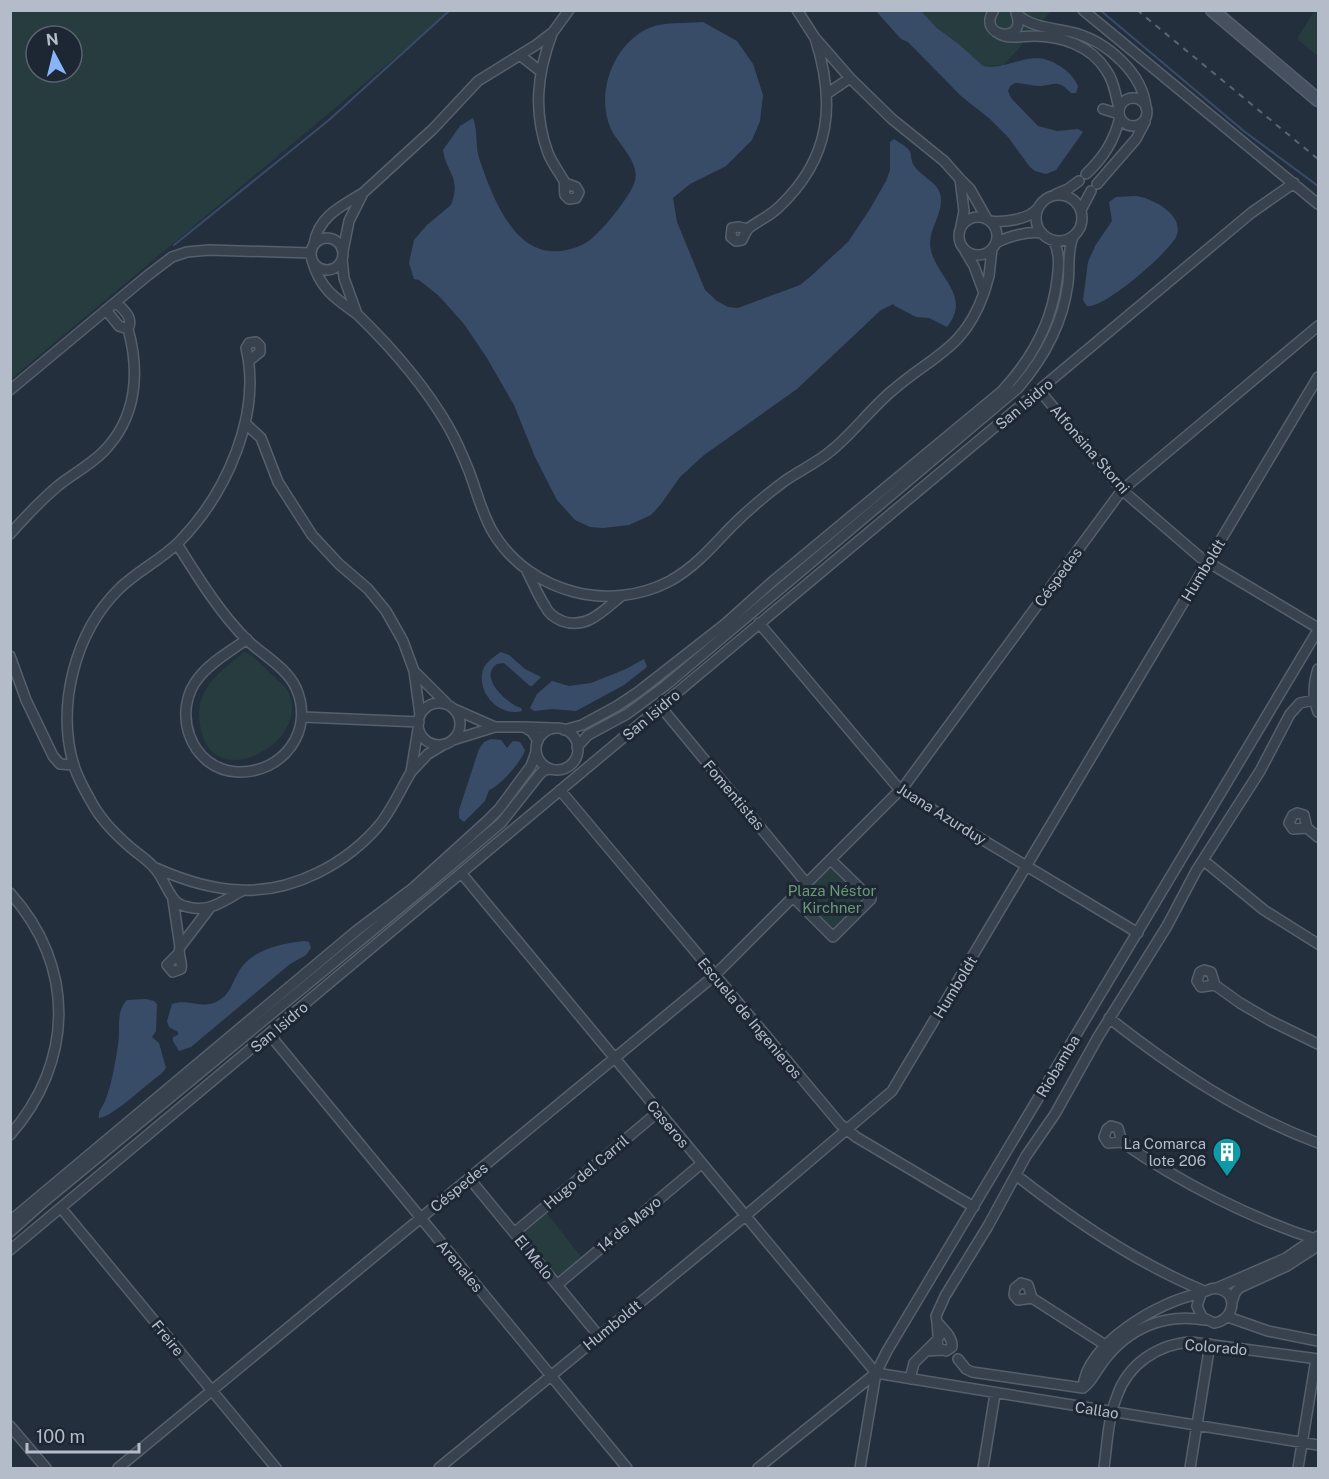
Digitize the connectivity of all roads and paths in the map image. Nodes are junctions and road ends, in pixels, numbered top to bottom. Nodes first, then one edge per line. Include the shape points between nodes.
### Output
1 (569, 10) edge
2 (797, 10) edge
3 (988, 10) edge
4 (994, 10) edge
5 (1083, 10) edge
6 (1212, 10) edge
7 (1016, 12) edge
8 (990, 22) junction
9 (553, 32) junction
10 (998, 33) junction
11 (815, 38) junction
12 (520, 56) junction
13 (540, 71) junction
14 (850, 78) junction
15 (828, 93) junction
16 (1318, 100) edge
17 (1103, 109) dead end
18 (1146, 112) junction
19 (1119, 114) junction
20 (1098, 163) junction
21 (1108, 172) junction
22 (960, 179) junction
23 (564, 183) dead end
24 (1294, 183) junction
25 (363, 193) junction
26 (1055, 195) junction
27 (1318, 204) edge
28 (1038, 208) junction
29 (1081, 210) junction
30 (989, 220) junction
31 (960, 228) junction
32 (748, 229) dead end
33 (1042, 233) junction
34 (1072, 237) junction
35 (1053, 240) junction
36 (994, 246) junction
37 (964, 249) junction
38 (312, 252) junction
39 (342, 255) junction
40 (984, 293) junction
41 (116, 302) junction
42 (106, 310) junction
43 (125, 312) junction
44 (357, 314) junction
45 (116, 321) junction
46 (1318, 326) edge
47 (128, 329) junction
48 (250, 360) dead end
49 (1318, 377) edge
50 (10, 390) edge
51 (1040, 391) junction
52 (1005, 394) junction
53 (245, 423) junction
54 (1122, 490) junction
55 (10, 534) edge
56 (177, 544) junction
57 (1207, 562) junction
58 (527, 571) junction
59 (620, 597) junction
60 (742, 615) junction
61 (759, 623) junction
62 (1318, 629) edge
63 (247, 639) junction
64 (10, 656) edge
65 (1318, 669) edge
66 (414, 671) junction
67 (1314, 700) junction
68 (450, 706) junction
69 (661, 707) junction
70 (1318, 712) edge
71 (303, 717) junction
72 (419, 721) junction
73 (495, 727) junction
74 (524, 727) junction
75 (561, 729) junction
76 (538, 741) junction
77 (448, 742) junction
78 (577, 747) junction
79 (536, 752) junction
80 (74, 765) junction
81 (551, 769) junction
82 (411, 771) junction
83 (560, 790) junction
84 (900, 790) junction
85 (1307, 828) dead end
86 (1318, 837) edge
87 (831, 860) junction
88 (1203, 860) junction
89 (1026, 866) junction
90 (154, 867) junction
91 (462, 874) junction
92 (807, 884) junction
93 (242, 891) junction
94 (10, 893) edge
95 (794, 898) junction
96 (173, 900) junction
97 (403, 901) junction
98 (208, 909) junction
99 (1138, 933) junction
100 (1318, 944) edge
101 (714, 976) junction
102 (1215, 985) dead end
103 (1109, 1018) junction
104 (270, 1035) junction
105 (1318, 1044) edge
106 (614, 1059) junction
107 (658, 1112) junction
108 (847, 1131) junction
109 (10, 1135) edge
110 (1122, 1142) dead end
111 (1318, 1143) edge
112 (701, 1164) junction
113 (1016, 1175) junction
114 (469, 1178) junction
115 (44, 1197) junction
116 (974, 1207) junction
117 (60, 1208) junction
118 (744, 1217) junction
119 (421, 1218) junction
120 (10, 1221) edge
121 (10, 1232) edge
122 (514, 1233) junction
123 (1318, 1240) edge
124 (10, 1250) edge
125 (557, 1285) junction
126 (1217, 1288) junction
127 (1203, 1293) junction
128 (1032, 1298) dead end
129 (1232, 1302) junction
130 (1228, 1317) junction
131 (1205, 1320) junction
132 (599, 1336) junction
133 (940, 1336) junction
134 (1318, 1341) edge
135 (1210, 1344) junction
136 (1110, 1348) junction
137 (947, 1349) junction
138 (926, 1351) junction
139 (1317, 1359) edge
140 (876, 1373) junction
141 (551, 1376) junction
142 (910, 1379) junction
143 (211, 1391) junction
144 (995, 1394) junction
145 (1112, 1413) junction
146 (10, 1426) edge
147 (1197, 1426) junction
148 (1302, 1443) junction
149 (1318, 1445) edge
150 (46, 1468) edge
151 (118, 1468) edge
152 (276, 1468) edge
153 (439, 1468) edge
154 (627, 1468) edge
155 (758, 1468) edge
156 (860, 1468) edge
157 (983, 1468) edge
158 (1104, 1468) edge
159 (1190, 1468) edge
160 (1298, 1468) edge

1 - 9 street
2 - 11 street
3 - 8 street
4 - 8 street
5 - 24 street
6 - 16 main road
7 - 10 street via 1015,30
7 - 18 street via 1030,22 1088,37 1107,50 1138,81
8 - 10 street
9 - 12 street
9 - 13 street
10 - 19 street via 1007,37 1052,37 1092,54 1107,70
11 - 14 street
11 - 15 street
12 - 13 street
12 - 25 street via 478,81 427,136
13 - 23 street via 540,123 548,154
14 - 15 street
14 - 22 street
15 - 32 street via 824,130 811,168 778,208
17 - 19 street
18 - 19 street via 1143,122 1134,126 1126,124
18 - 19 street via 1142,102 1132,99 1123,103
18 - 21 street via 1136,139
19 - 20 street via 1110,145
20 - 21 street
20 - 26 street
21 - 29 street
22 - 30 street
22 - 31 street via 964,211
24 - 27 street
24 - 51 street, San Isidro via 1251,213
25 - 38 street via 320,224
25 - 39 street via 349,221
26 - 28 street
26 - 29 street via 1071,198
28 - 30 street via 1031,215
28 - 33 street via 1036,221
29 - 34 street via 1082,223
30 - 31 street via 974,217
30 - 36 street via 997,232
31 - 37 street
33 - 35 street
33 - 36 street via 1007,238
34 - 35 street
34 - 52 street via 1066,297 1055,331 1038,364
35 - 52 street via 1058,250 1058,271 1051,310 1033,350
36 - 37 street via 976,255
36 - 40 street
37 - 40 street
38 - 39 street via 320,239 332,238 339,243
38 - 39 street via 317,267 326,270 334,268
38 - 41 street via 187,252 172,257
38 - 44 street via 323,286
39 - 44 street via 344,278
40 - 59 street via 971,324 957,341 888,394 834,449 797,472 747,512 684,573 652,589
41 - 42 street
41 - 43 street
42 - 45 street
42 - 50 street
43 - 45 street via 118,314
43 - 47 street via 131,321
44 - 58 street via 408,367 436,406 461,452 494,534
45 - 47 street
46 - 54 street, Céspedes
47 - 55 street via 135,380 132,403 122,425 102,453 44,498
48 - 53 street
49 - 57 street, Humboldt
51 - 54 street, Alfonsina Storni
51 - 61 street, San Isidro
52 - 60 street via 875,504 773,581
53 - 56 street via 216,494
53 - 66 street via 261,438 278,482 312,535 386,610
54 - 57 street, Alfonsina Storni
54 - 84 street, Céspedes
56 - 63 street via 210,594
56 - 80 street via 119,588 83,641 69,692
57 - 62 street, Alfonsina Storni
57 - 89 street, Humboldt
58 - 59 street via 563,588
58 - 59 street via 545,607 566,622 592,620
60 - 75 street via 638,692 582,725
60 - 78 street via 658,692 588,735
61 - 69 street, San Isidro
61 - 84 street, Juana Azurduy
62 - 99 street, Riobamba
63 - 71 street via 291,680
63 - 71 street via 200,675 188,695 186,729 194,746 223,769 260,769 276,762 288,750
64 - 80 street via 53,756 60,764
65 - 67 street
66 - 68 street
66 - 72 street
67 - 70 street
67 - 88 street via 1300,703 1290,714 1260,771
68 - 72 street via 431,705
68 - 73 street
68 - 77 street via 458,714 460,725 457,735
69 - 83 street, San Isidro
69 - 92 street, Fomentistas
71 - 72 street
72 - 77 street via 423,737 429,742
72 - 82 street
73 - 74 street
73 - 77 street
74 - 75 street
74 - 76 street
75 - 76 street via 546,732
75 - 78 street via 573,736
76 - 79 street
77 - 82 street
78 - 81 street via 576,758 569,766
79 - 81 street via 541,763
79 - 97 street via 531,766 499,809
80 - 90 street via 102,819
81 - 97 street via 539,775 501,823
82 - 93 street via 382,821 347,855 295,882
83 - 91 street, San Isidro
83 - 101 street, Escuela de Ingenieros
84 - 87 street, Céspedes
84 - 89 street, Juana Azurduy
85 - 86 street
87 - 92 street, Céspedes
87 - 95 street via 871,899 833,937
88 - 100 street via 1264,910
88 - 103 street
89 - 99 street, Juana Azurduy
89 - 108 street, Humboldt via 898,1083
90 - 93 street via 196,884
90 - 96 street
91 - 104 street, San Isidro
91 - 106 street, Caseros
92 - 95 street, Céspedes
93 - 98 street
94 - 109 street via 46,946 57,981 59,1016 56,1050 47,1077 36,1101
95 - 101 street, Céspedes
96 - 98 street via 190,908
96 - 98 street via 179,950
97 - 115 street via 356,931 87,1155
99 - 116 street, Riobamba
101 - 106 street, Céspedes
101 - 108 street, Escuela de Ingenieros
102 - 105 street via 1271,1021
103 - 111 street via 1213,1092
103 - 113 street
104 - 117 street, San Isidro
104 - 119 street, Arenales
106 - 107 street, Caseros
106 - 114 street, Céspedes
107 - 112 street, Caseros
107 - 122 street, Hugo del Carril
108 - 116 street, Escuela de Ingenieros
108 - 118 street, Humboldt
110 - 123 street via 1218,1197
112 - 118 street, Caseros
112 - 125 street, 14 de Mayo
113 - 127 street via 1084,1224
113 - 133 street via 939,1307 936,1316
114 - 119 street, Céspedes
114 - 122 street, El Melo
115 - 120 street
115 - 121 street
116 - 140 street, Riobamba
117 - 124 street, San Isidro
117 - 143 street, Freire
118 - 132 street, Humboldt
118 - 140 street, Caseros
119 - 141 street, Arenales
119 - 143 street, Céspedes
122 - 125 street, El Melo
123 - 126 street
123 - 129 street via 1287,1266 1239,1288
125 - 132 street, El Melo
126 - 127 street
126 - 129 street via 1227,1292
127 - 131 street via 1197,1301
127 - 136 street via 1146,1315
128 - 136 street
129 - 130 street
130 - 131 street via 1219,1322
130 - 134 street via 1268,1331
131 - 136 street via 1157,1321
132 - 141 street, Humboldt
133 - 137 street
133 - 137 street via 938,1347
133 - 138 street
135 - 139 street, Colorado
135 - 145 street, Colorado via 1179,1342 1142,1360 1121,1386
135 - 147 street
136 - 137 street via 1087,1371 1083,1388 972,1372
137 - 138 street
138 - 142 street via 914,1363
139 - 148 street
140 - 142 street, Callao
140 - 155 street, Riobamba
140 - 156 street
141 - 153 street, Humboldt
141 - 154 street, Arenales
142 - 144 street, Callao
143 - 151 street, Céspedes
143 - 152 street, Freire
144 - 145 street, Callao
144 - 157 street
145 - 147 street, Callao
145 - 158 street, Colorado
146 - 150 street
147 - 148 street, Callao
147 - 159 street
148 - 149 street, Callao
148 - 160 street

